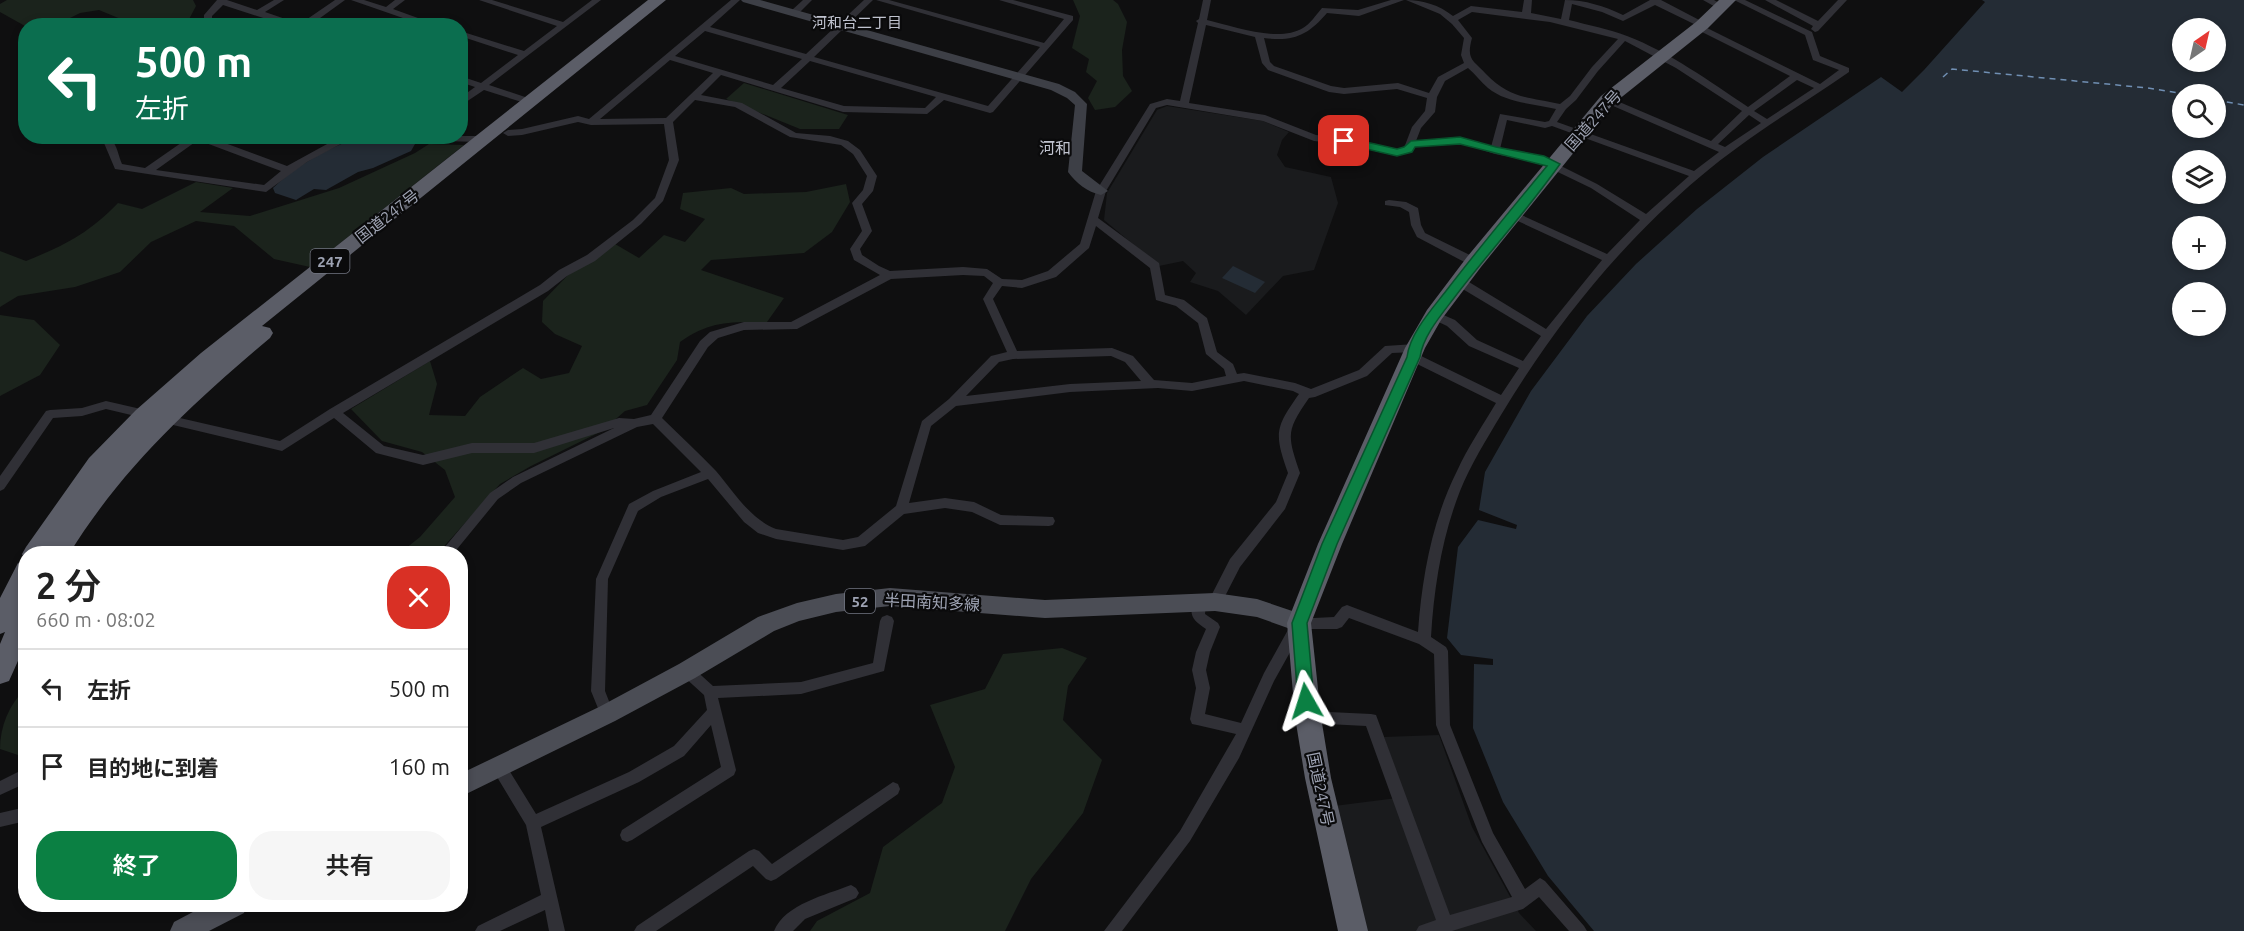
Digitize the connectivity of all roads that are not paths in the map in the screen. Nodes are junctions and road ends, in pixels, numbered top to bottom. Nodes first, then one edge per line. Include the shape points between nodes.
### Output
1 (280, 0) edge
2 (341, 0) edge
3 (355, 0) edge
4 (401, 0) edge
5 (483, 0) edge
6 (597, 0) edge
7 (658, 0) edge
8 (675, 0) edge
9 (736, 0) edge
10 (747, 0) edge
11 (808, 0) edge
12 (869, 0) edge
13 (880, 0) edge
14 (1003, 0) edge
15 (1207, 0) edge
16 (1400, 0) edge
17 (1410, 0) edge
18 (1528, 0) edge
19 (1569, 0) edge
20 (1769, 0) edge
21 (1843, 0) edge
22 (222, 1) edge
23 (1655, 1) edge
24 (1724, 2) edge
25 (1026, 3) edge
26 (387, 10) junction
27 (258, 13) junction
28 (794, 13) junction
29 (1526, 15) junction
30 (1616, 15) junction
31 (208, 18) edge
32 (273, 18) edge
33 (314, 18) edge
34 (412, 18) edge
35 (1453, 19) junction
36 (1200, 21) junction
37 (1564, 23) junction
38 (564, 25) junction
39 (1819, 25) junction
40 (841, 26) junction
41 (1700, 26) junction
42 (702, 27) junction
43 (1605, 33) junction
44 (1259, 34) junction
45 (1809, 34) junction
46 (468, 36) edge
47 (1623, 38) junction
48 (1046, 46) junction
49 (525, 54) junction
50 (1662, 56) junction
51 (668, 57) junction
52 (808, 58) junction
53 (1468, 64) junction
54 (719, 72) junction
55 (1796, 76) junction
56 (1019, 77) junction
57 (468, 81) edge
58 (483, 86) junction
59 (776, 88) junction
60 (1821, 88) junction
61 (468, 97) edge
62 (691, 97) junction
63 (942, 97) junction
64 (1432, 97) junction
65 (1607, 100) junction
66 (531, 102) junction
67 (1184, 104) junction
68 (1562, 107) junction
69 (1748, 111) junction
70 (668, 121) junction
71 (591, 122) junction
72 (1766, 122) junction
73 (1552, 123) junction
74 (508, 133) junction
75 (1579, 133) junction
76 (468, 140) edge
77 (483, 140) junction
78 (109, 144) edge
79 (187, 144) edge
80 (216, 144) edge
81 (330, 144) edge
82 (1411, 144) junction
83 (1712, 145) junction
84 (1495, 151) junction
85 (1726, 151) junction
86 (1554, 164) junction
87 (286, 169) junction
88 (146, 172) junction
89 (1695, 176) junction
90 (1101, 191) junction
91 (1389, 203) dead end
92 (1513, 215) junction
93 (1094, 219) junction
94 (1648, 220) junction
95 (1608, 259) junction
96 (1474, 262) junction
97 (889, 275) junction
98 (999, 282) junction
99 (1460, 282) junction
100 (1434, 315) junction
101 (1547, 335) junction
102 (1414, 352) junction
103 (1013, 355) junction
104 (1525, 366) junction
105 (1232, 378) junction
106 (1151, 384) junction
107 (1306, 393) junction
108 (1503, 401) junction
109 (953, 402) junction
110 (334, 412) junction
111 (154, 416) junction
112 (655, 419) junction
113 (634, 423) junction
114 (710, 473) junction
115 (0, 486) edge
116 (901, 509) junction
117 (1049, 521) dead end
118 (39, 546) edge
119 (61, 546) edge
120 (452, 546) edge
121 (18, 586) edge
122 (1207, 602) junction
123 (887, 621) dead end
124 (0, 623) edge
125 (1299, 623) junction
126 (18, 631) edge
127 (1424, 640) junction
128 (687, 671) junction
129 (0, 673) edge
130 (710, 692) junction
131 (715, 711) junction
132 (607, 714) junction
133 (1308, 717) junction
134 (1245, 730) junction
135 (499, 767) junction
136 (18, 779) edge
137 (468, 782) edge
138 (0, 788) edge
139 (893, 789) dead end
140 (18, 816) edge
141 (0, 820) edge
142 (533, 822) junction
143 (627, 835) dead end
144 (850, 893) dead end
145 (550, 899) junction
146 (1523, 901) junction
147 (220, 912) edge
148 (1446, 926) junction
149 (183, 931) edge
150 (483, 931) edge
151 (557, 931) edge
152 (642, 931) edge
153 (782, 931) edge
154 (1112, 931) edge
155 (1353, 931) edge
156 (1424, 931) edge
157 (1579, 931) edge

1 - 27 street
2 - 33 street
3 - 26 street
4 - 26 street
5 - 38 street
6 - 38 street
7 - 66 highway, 国道247号 / 247
8 - 74 highway, 国道247号 / 247
9 - 42 street
10 - 28 street
11 - 28 street
12 - 40 street
13 - 48 street
14 - 25 street
15 - 36 street
16 - 44 street via 1359,13 1325,10 1305,31 1289,37
17 - 35 street via 1444,11
18 - 29 street
19 - 30 street
19 - 37 street
20 - 39 street
21 - 39 street
22 - 27 street
22 - 31 street
23 - 30 street via 1623,18
23 - 41 street
24 - 41 highway, 国道247号
24 - 45 street
25 - 48 street via 1070,18
26 - 34 street
27 - 32 street
28 - 40 street
29 - 35 street via 1471,9
29 - 37 street
30 - 43 street
35 - 53 street via 1468,38 1464,53
36 - 44 street
36 - 67 street
37 - 43 street
38 - 49 street
39 - 45 street
40 - 52 street
40 - 56 street
41 - 50 highway, 国道247号
41 - 55 street
42 - 51 street
42 - 52 street
43 - 47 street
44 - 64 street via 1266,63 1271,68 1329,89 1398,87
45 - 60 street via 1816,58 1846,70
46 - 49 street
47 - 50 street
47 - 68 street
48 - 56 street
49 - 58 street
50 - 65 highway, 国道247号
50 - 69 street
51 - 54 street
51 - 71 street
52 - 59 street
52 - 63 street
53 - 64 street via 1441,79
53 - 68 street via 1504,93
54 - 59 street
54 - 62 street
55 - 60 street
55 - 69 street
56 - 63 street via 990,110
56 - 90 street via 1055,87 1081,104 1075,172
57 - 58 street
58 - 61 street
58 - 66 street
59 - 63 street via 843,109 927,111
60 - 72 street
62 - 70 street
62 - 97 street via 714,98 752,111 767,124 792,135 835,139 852,147 872,176 868,190 857,203 867,231 855,249 858,257
64 - 82 street via 1430,112 1417,127
65 - 75 highway, 国道247号
65 - 83 street
66 - 77 highway, 国道247号 / 247
67 - 82 street via 1265,118 1314,138 1397,152 1408,150
67 - 90 street via 1167,102 1153,106
68 - 73 street
69 - 72 street
69 - 83 street
70 - 71 street
70 - 110 street via 674,160 659,199 637,222 544,288
71 - 74 street via 578,119
72 - 85 street
73 - 75 street
73 - 84 street via 1503,116
74 - 111 highway, 国道247号 / 247
75 - 86 highway, 国道247号
75 - 89 street
76 - 77 street
77 - 111 highway, 国道247号 / 247 via 208,358
78 - 88 street via 118,167
79 - 88 street
80 - 87 street
81 - 87 street
82 - 84 street via 1460,140
83 - 85 street
84 - 86 street
85 - 89 street
86 - 92 highway, 国道247号
86 - 94 street
87 - 88 street via 266,189
89 - 94 street
90 - 93 street
91 - 96 street via 1414,210 1421,235
92 - 95 street
92 - 96 highway, 国道247号
93 - 98 street via 1085,246 1052,274 1022,284
93 - 105 street via 1155,266 1160,297 1180,303 1203,321 1212,354 1229,367
94 - 95 street
95 - 101 street
96 - 99 highway, 国道247号
97 - 98 street via 963,271 987,273
97 - 112 street via 793,326 744,326 714,335 704,344
98 - 103 street via 988,299 997,323 1009,337
99 - 100 highway, 国道247号
99 - 101 street
100 - 102 highway, 国道247号
100 - 104 street via 1451,323 1473,343
101 - 104 street
102 - 107 street via 1389,349 1363,373
102 - 108 street
102 - 125 highway, 国道247号
103 - 106 street via 1112,352 1129,359
103 - 109 street via 991,361
104 - 108 street
105 - 106 street via 1192,387
105 - 107 street via 1285,385
106 - 109 street via 1070,388
107 - 122 street via 1283,426 1282,441 1294,473 1281,505
108 - 127 street via 1462,472 1442,526 1427,595
109 - 116 street via 926,424
110 - 111 street via 282,446
110 - 113 street via 380,450 423,460 472,448 534,448 619,422
111 - 115 street via 106,405 82,412 50,414
111 - 118 highway, 国道247号 / 247 via 100,461
111 - 119 highway, 国道247号 / 247
112 - 113 street
112 - 114 street
113 - 120 street via 517,480 494,496
114 - 116 street via 748,518 776,534 843,545 861,542
114 - 132 street via 633,508 602,579 598,690
116 - 117 street via 945,503 974,507 1000,520
121 - 124 highway
122 - 125 main road, 半田南知多線 / 52 via 1257,608
122 - 128 main road, 半田南知多線 / 52 via 1045,609 890,597 836,603 766,624
122 - 134 street via 1198,616 1213,627 1199,669 1202,701 1197,719
123 - 130 street via 879,667 801,688
125 - 127 street via 1337,623 1347,611
125 - 133 highway, 国道247号
125 - 134 street
126 - 129 highway
127 - 146 street via 1440,651 1443,725 1487,837
128 - 130 street
128 - 132 main road, 半田南知多線 / 52
130 - 131 street
131 - 142 street via 679,752 634,777
131 - 143 street via 729,770
132 - 135 main road, 半田南知多線 / 52
133 - 148 street via 1371,720
133 - 155 highway, 国道247号
134 - 154 street via 1185,836
135 - 137 main road, 半田南知多線 / 52
135 - 142 street
136 - 138 street
139 - 152 street via 771,874 754,856
140 - 141 street
142 - 145 street
144 - 153 street via 800,914
145 - 150 street
145 - 151 street
146 - 148 street
146 - 157 street via 1540,886
147 - 149 main road
148 - 156 street

